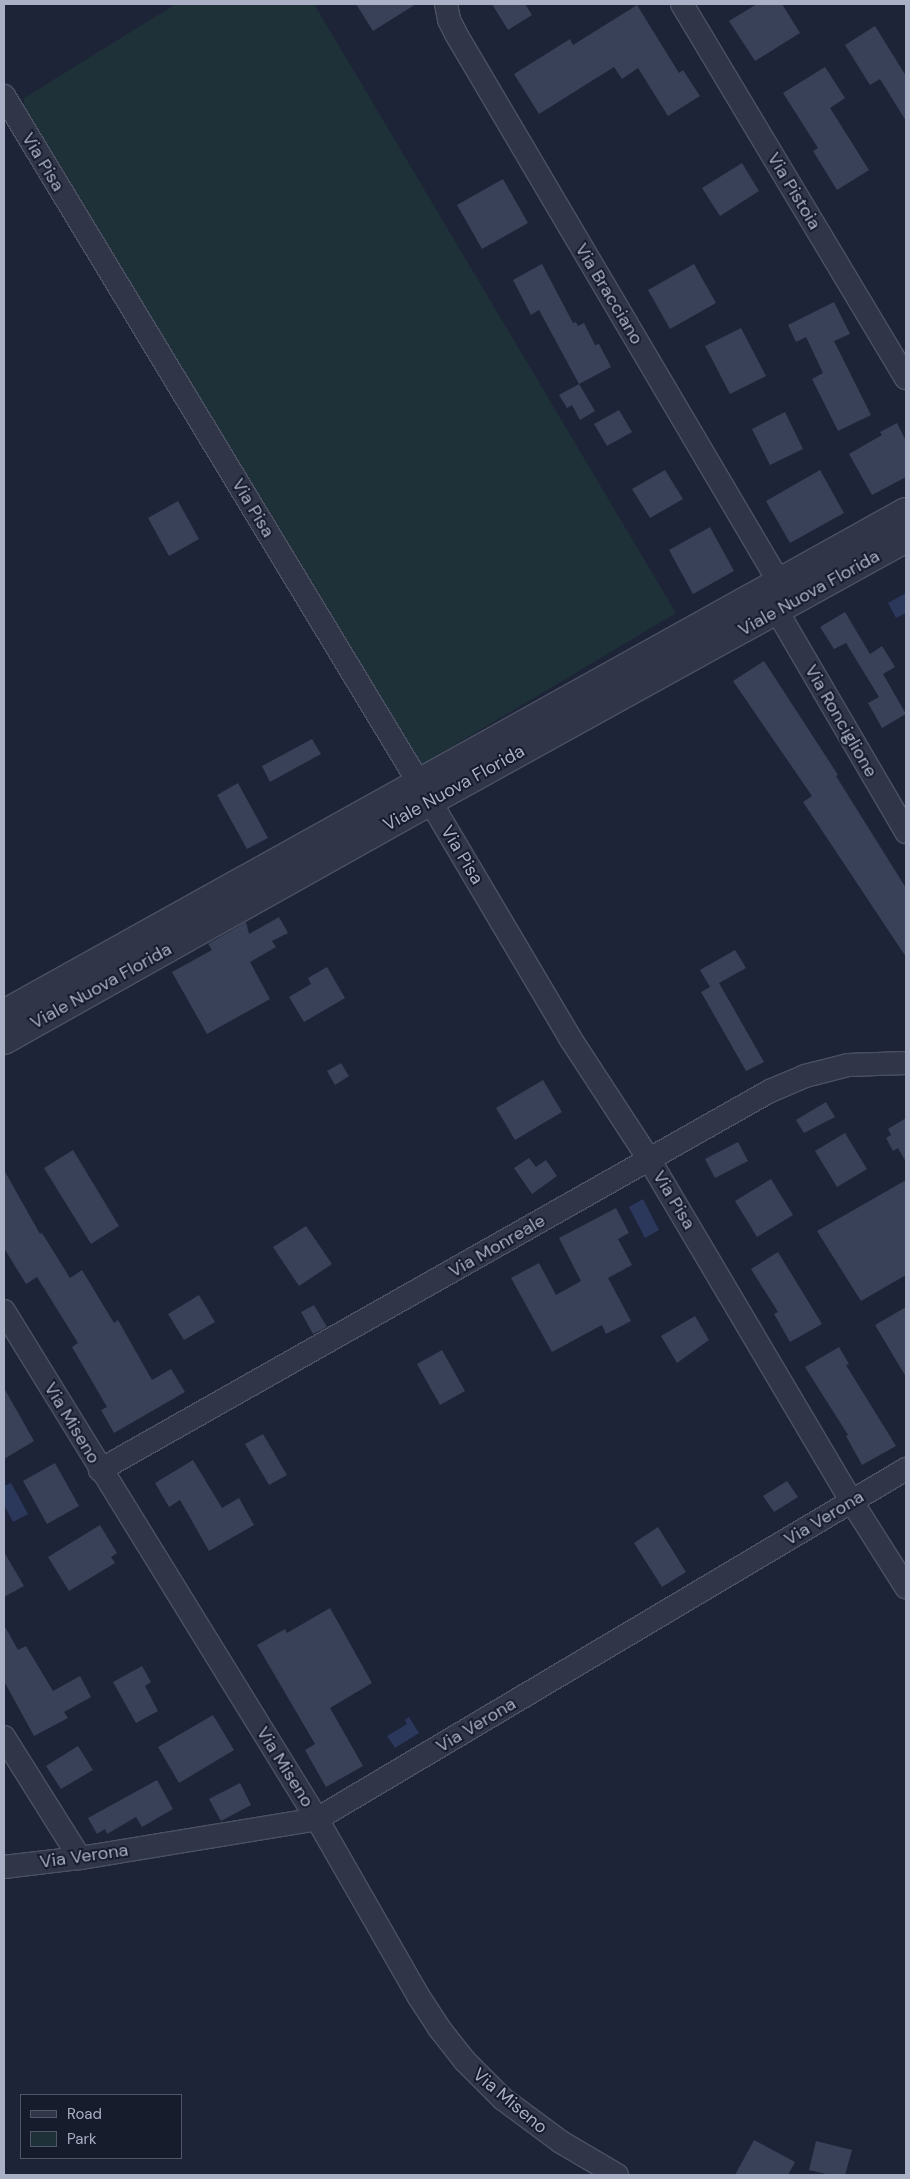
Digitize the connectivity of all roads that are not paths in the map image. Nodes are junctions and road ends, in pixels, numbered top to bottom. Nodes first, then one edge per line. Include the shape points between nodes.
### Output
1 (446, 4) edge
2 (682, 4) edge
3 (4, 96) edge
4 (906, 378) edge
5 (906, 512) edge
6 (906, 538) edge
7 (779, 582) junction
8 (777, 611) junction
9 (649, 668) junction
10 (424, 792) junction
11 (906, 832) edge
12 (4, 1014) edge
13 (4, 1040) edge
14 (906, 1063) edge
15 (649, 1159) junction
16 (4, 1311) edge
17 (906, 1468) edge
18 (100, 1470) junction
19 (852, 1502) junction
20 (906, 1587) edge
21 (4, 1737) edge
22 (317, 1819) junction
23 (80, 1858) junction
24 (4, 1866) edge
25 (617, 2175) edge

1 - 7 street, Via Bracciano via 456,34
2 - 4 street, Via Pistoia
3 - 10 street, Via Pisa
5 - 7 street, Viale Nuova Florida
6 - 8 street, Viale Nuova Florida
7 - 8 street via 781,591 775,604
7 - 9 street, Viale Nuova Florida
8 - 9 street, Viale Nuova Florida
8 - 11 street, Via Ronciglione
9 - 10 street, Viale Nuova Florida
10 - 12 street, Viale Nuova Florida
10 - 13 street, Viale Nuova Florida
10 - 15 street, Via Pisa via 570,1038
14 - 15 street, Via Monreale via 848,1064 794,1080
15 - 18 street, Via Monreale
15 - 19 street, Via Pisa
16 - 18 street, Via Miseno
17 - 19 street, Via Verona
18 - 22 street, Via Miseno
19 - 20 street, Via Pisa
19 - 22 street, Via Verona
21 - 23 street
22 - 23 street, Via Verona
22 - 25 street, Via Miseno via 419,1998 464,2061 517,2111 577,2153
23 - 24 street, Via Verona

